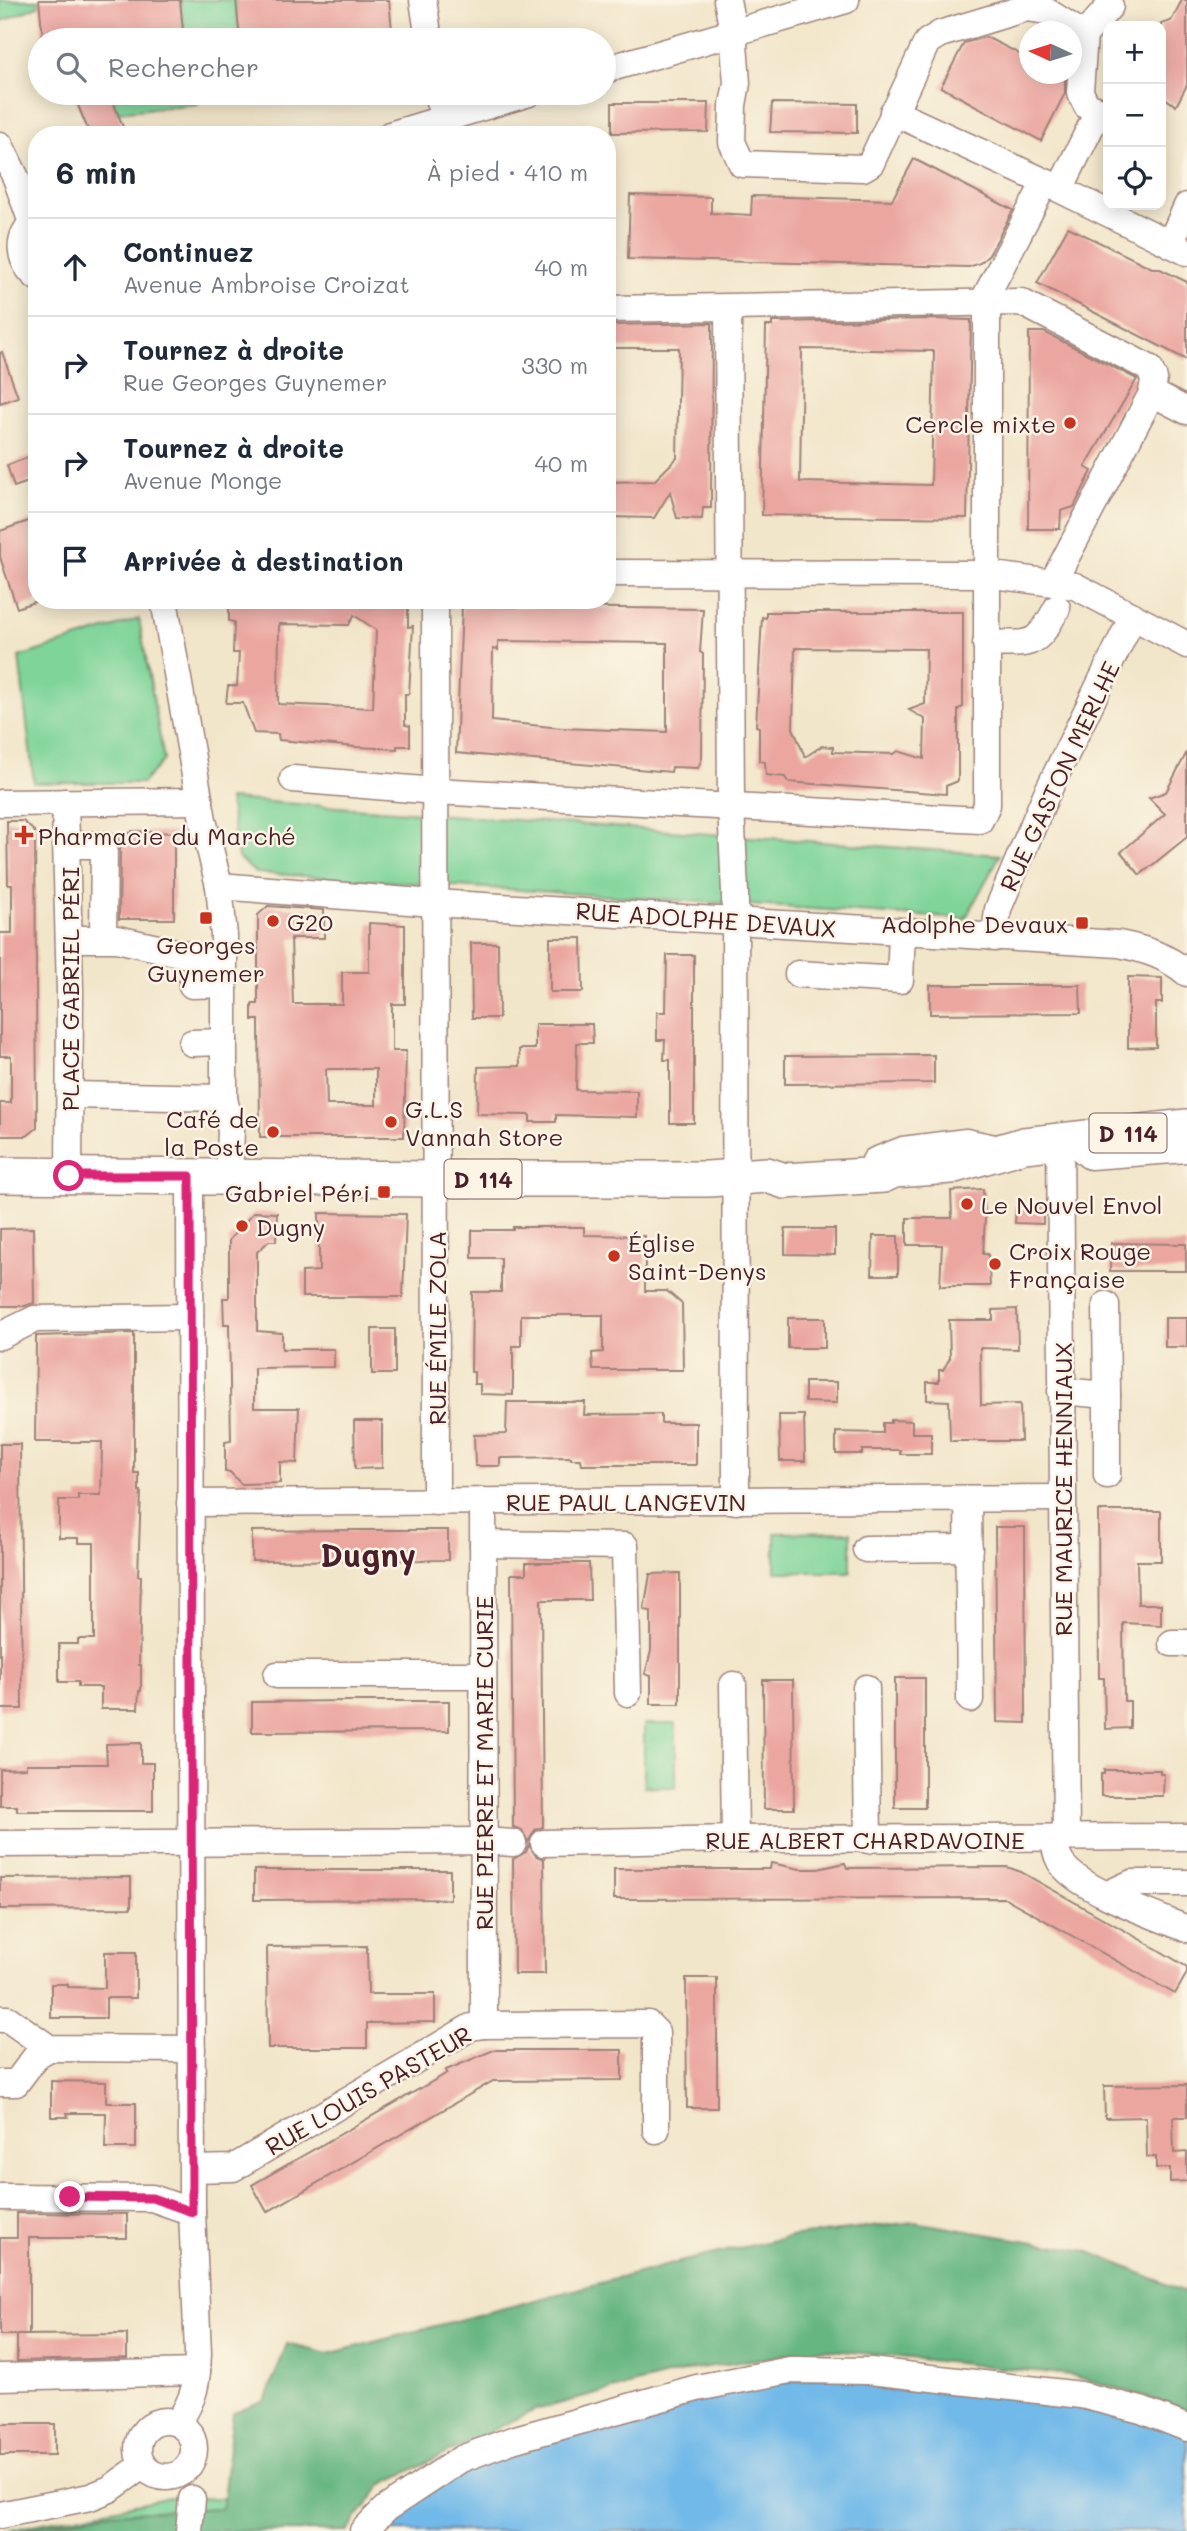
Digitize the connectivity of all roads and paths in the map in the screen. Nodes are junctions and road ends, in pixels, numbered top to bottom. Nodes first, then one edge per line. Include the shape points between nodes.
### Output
1 (424, 0) edge
2 (727, 0) edge
3 (846, 0) edge
4 (1110, 6) dead end
5 (428, 28) edge
6 (733, 31) junction
7 (1084, 35) junction
8 (616, 66) edge
9 (440, 105) edge
10 (489, 105) edge
11 (893, 112) junction
12 (445, 118) junction
13 (419, 126) edge
14 (0, 145) edge
15 (1053, 185) junction
16 (1187, 206) edge
17 (28, 207) edge
18 (28, 229) edge
19 (1178, 248) edge
20 (19, 265) edge
21 (987, 303) junction
22 (616, 309) edge
23 (728, 309) junction
24 (1152, 393) junction
25 (1187, 411) edge
26 (616, 573) edge
27 (729, 573) junction
28 (986, 574) junction
29 (1055, 595) junction
30 (166, 609) edge
31 (435, 609) edge
32 (1133, 617) junction
33 (986, 644) junction
34 (1187, 645) edge
35 (293, 779) dead end
36 (435, 790) junction
37 (200, 801) junction
38 (65, 802) junction
39 (0, 803) edge
40 (731, 806) junction
41 (68, 845) junction
42 (103, 886) junction
43 (219, 886) junction
44 (68, 887) junction
45 (434, 903) junction
46 (734, 921) junction
47 (902, 932) junction
48 (103, 938) junction
49 (995, 938) junction
50 (69, 939) junction
51 (215, 966) junction
52 (1187, 973) edge
53 (798, 974) dead end
54 (192, 985) dead end
55 (192, 1042) dead end
56 (224, 1042) junction
57 (70, 1094) junction
58 (224, 1098) junction
59 (1187, 1128) edge
60 (1064, 1140) junction
61 (1187, 1149) edge
62 (0, 1175) edge
63 (69, 1176) junction
64 (190, 1176) junction
65 (229, 1176) junction
66 (751, 1176) junction
67 (436, 1180) junction
68 (1106, 1305) dead end
69 (190, 1317) junction
70 (0, 1336) edge
71 (1061, 1391) junction
72 (1107, 1395) junction
73 (1107, 1475) dead end
74 (1062, 1498) junction
75 (968, 1499) junction
76 (483, 1501) junction
77 (736, 1501) junction
78 (436, 1502) junction
79 (190, 1503) junction
80 (483, 1544) junction
81 (969, 1548) junction
82 (866, 1549) dead end
83 (276, 1675) dead end
84 (483, 1675) junction
85 (733, 1685) dead end
86 (866, 1688) dead end
87 (628, 1693) dead end
88 (970, 1699) dead end
89 (1187, 1837) edge
90 (1060, 1838) junction
91 (735, 1839) junction
92 (869, 1840) junction
93 (483, 1841) junction
94 (513, 1843) dead end
95 (544, 1843) dead end
96 (0, 1844) edge
97 (192, 1844) junction
98 (1187, 1883) edge
99 (1108, 1894) junction
100 (1187, 1930) edge
101 (0, 2019) edge
102 (484, 2025) junction
103 (49, 2048) junction
104 (192, 2049) junction
105 (0, 2083) edge
106 (656, 2130) dead end
107 (193, 2169) junction
108 (0, 2197) edge
109 (192, 2212) junction
110 (197, 2372) junction
111 (0, 2377) edge
112 (178, 2423) junction
113 (1187, 2428) edge
114 (142, 2466) junction
115 (192, 2499) dead end
116 (0, 2515) edge
117 (189, 2531) edge
118 (363, 2531) edge

1 - 5 street
2 - 6 street
3 - 6 street
4 - 7 street
6 - 8 street
6 - 11 street via 737,83 732,142 742,164 863,168 871,163
7 - 11 street via 1046,11 1026,8 940,34 927,42
7 - 15 street via 1080,92 1087,106 1099,110
9 - 12 street
10 - 12 street
11 - 15 street
12 - 13 street
14 - 17 street
15 - 19 street
15 - 21 street via 987,294
16 - 19 street
18 - 20 street
21 - 23 street
21 - 24 street via 1021,302 1149,368 1154,379
21 - 28 street
22 - 23 street
23 - 27 street
24 - 25 street
24 - 29 street
26 - 27 street
27 - 28 street
27 - 40 street
28 - 29 street
28 - 33 street
29 - 32 street via 1074,586
29 - 33 street via 1044,634 1031,642
30 - 37 street
31 - 36 street
32 - 34 street
32 - 49 street, RUE GASTON MERLHE via 1045,797 998,909
33 - 40 street via 988,806 980,820
35 - 36 street
36 - 40 street
36 - 45 street
37 - 38 street
37 - 43 street
38 - 39 street
38 - 41 street, PLACE GABRIEL PÉRI
40 - 46 street
41 - 42 street via 104,845
41 - 44 street, PLACE GABRIEL PÉRI
42 - 44 street
42 - 48 street
43 - 45 street, RUE ADOLPHE DEVAUX
43 - 51 street via 224,936
44 - 50 street, PLACE GABRIEL PÉRI
45 - 46 street, RUE ADOLPHE DEVAUX
45 - 67 street, RUE ÉMILE ZOLA
46 - 47 street, RUE ADOLPHE DEVAUX
46 - 66 street
47 - 49 street, RUE ADOLPHE DEVAUX
47 - 53 street via 900,980
48 - 50 street
48 - 51 street
49 - 52 street, RUE ADOLPHE DEVAUX via 1119,944 1150,951
50 - 57 street, PLACE GABRIEL PÉRI
51 - 54 street
51 - 56 street
55 - 56 street
56 - 58 street
57 - 58 street
57 - 63 street, PLACE GABRIEL PÉRI
58 - 65 street via 231,1131
59 - 60 main road, D 114
60 - 61 street via 1090,1156
60 - 66 main road, D 114 via 1024,1144 951,1166 884,1165 883,1175 785,1181
60 - 71 street, RUE MAURICE HENNIAUX
62 - 63 main road, D 114
63 - 64 main road, D 114
64 - 65 main road, D 114
64 - 69 street
65 - 67 main road, D 114
66 - 67 main road, D 114
66 - 77 street
67 - 78 street, RUE ÉMILE ZOLA
68 - 72 street
69 - 70 street via 35,1320
69 - 79 street
71 - 72 street
71 - 74 street, RUE MAURICE HENNIAUX
72 - 73 street
74 - 75 street, RUE PAUL LANGEVIN
74 - 90 street, RUE MAURICE HENNIAUX
75 - 77 street, RUE PAUL LANGEVIN
75 - 81 street
76 - 77 street, RUE PAUL LANGEVIN
76 - 78 street, RUE PAUL LANGEVIN
76 - 80 street, RUE PIERRE ET MARIE CURIE
78 - 79 street, RUE PAUL LANGEVIN
79 - 97 street
80 - 84 street, RUE PIERRE ET MARIE CURIE
80 - 87 street via 625,1546
81 - 82 street
81 - 88 street
83 - 84 street
84 - 93 street, RUE PIERRE ET MARIE CURIE
85 - 91 street
86 - 92 street
89 - 90 street, RUE ALBERT CHARDAVOINE
90 - 92 street, RUE ALBERT CHARDAVOINE
90 - 99 street via 1057,1855 1062,1865
91 - 92 street, RUE ALBERT CHARDAVOINE
91 - 95 street, RUE ALBERT CHARDAVOINE
93 - 94 street
93 - 97 street
93 - 102 street, RUE PIERRE ET MARIE CURIE
96 - 97 street
97 - 104 street
98 - 99 street via 1132,1883
99 - 100 street
101 - 103 street via 8,2019
102 - 106 street, RUE LOUIS PASTEUR via 648,2024 656,2032
102 - 107 street, RUE LOUIS PASTEUR via 471,2027 233,2168
103 - 104 street
103 - 105 street via 37,2055 16,2083
104 - 107 street
107 - 109 street
108 - 109 street via 152,2198
109 - 110 street
110 - 111 street
110 - 112 street via 191,2403
112 - 114 street via 157,2422 141,2435 137,2445
112 - 114 street via 193,2440 191,2463 184,2472 162,2478
113 - 118 street via 1141,2410 1081,2395 870,2371 790,2370 696,2388 461,2459 385,2509
114 - 116 street via 90,2497
115 - 117 street

